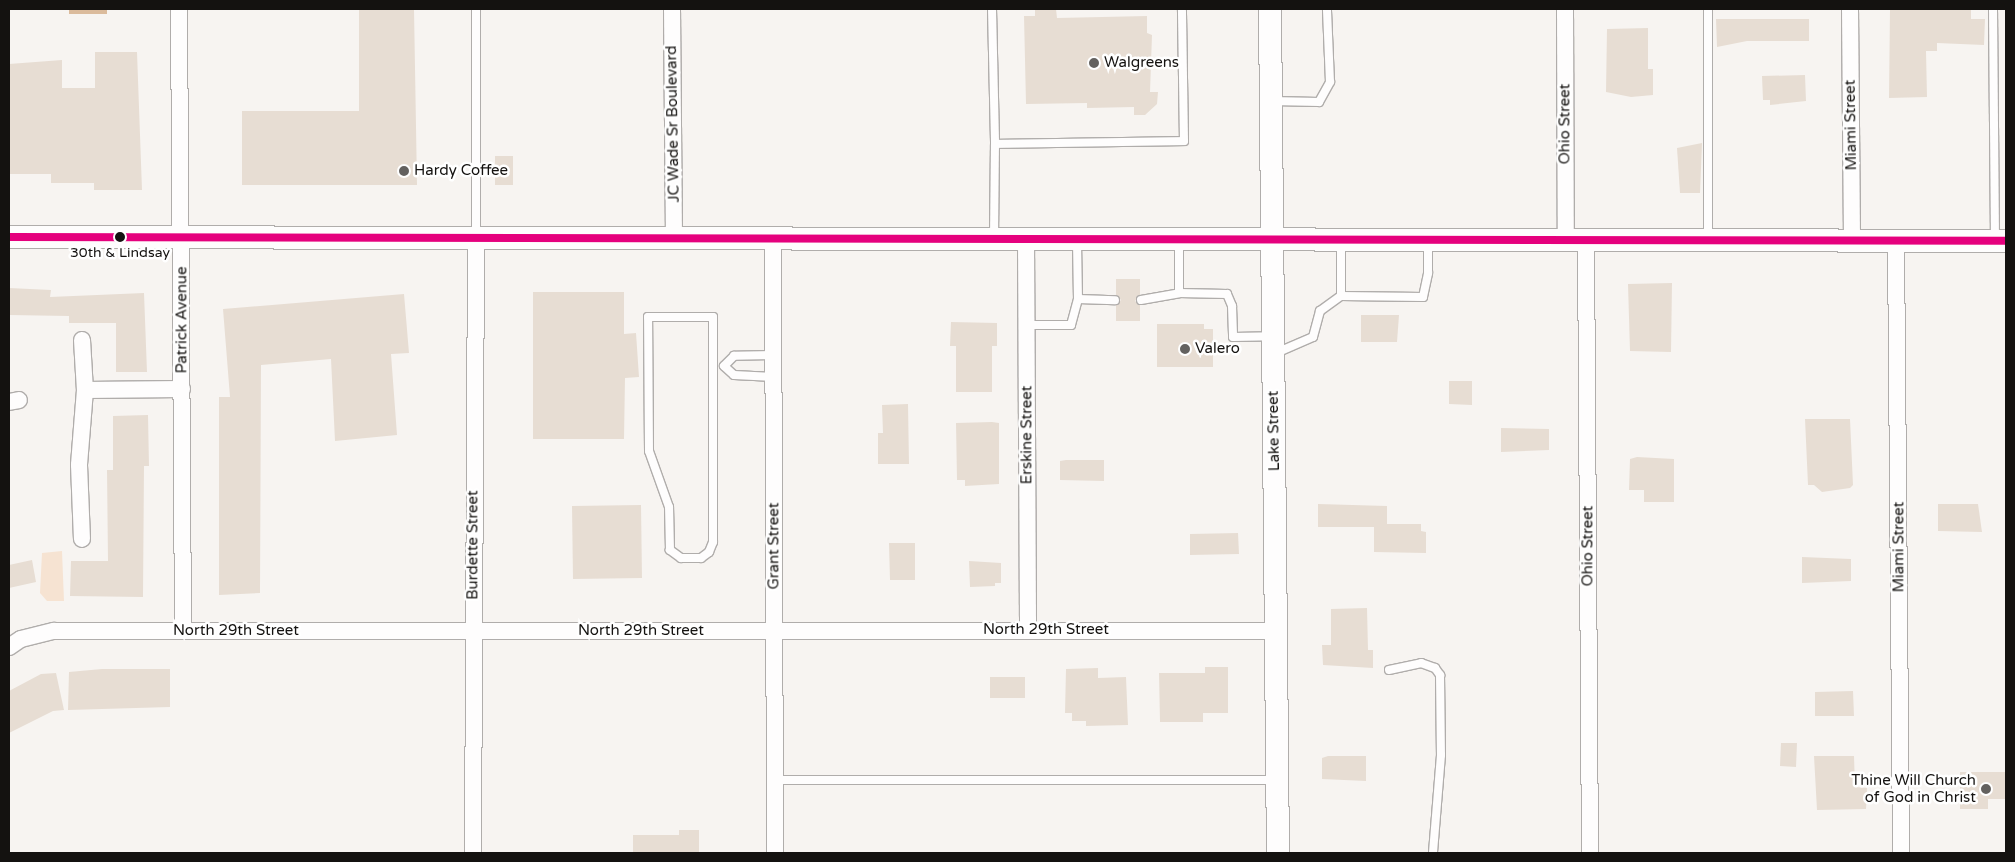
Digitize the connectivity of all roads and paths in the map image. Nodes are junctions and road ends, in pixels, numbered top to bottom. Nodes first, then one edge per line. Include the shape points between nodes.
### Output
1 (179, 9) edge
2 (476, 9) edge
3 (672, 9) edge
4 (992, 9) edge
5 (1182, 9) edge
6 (1270, 9) edge
7 (1327, 9) edge
8 (1565, 9) edge
9 (1708, 9) edge
10 (1850, 9) edge
11 (1993, 9) edge
12 (1271, 101) junction
13 (995, 144) junction
14 (182, 236) junction
15 (9, 237) edge
16 (476, 238) junction
17 (674, 239) junction
18 (773, 239) junction
19 (994, 240) junction
20 (1026, 240) junction
21 (1077, 240) junction
22 (1179, 240) junction
23 (1272, 240) junction
24 (1341, 240) junction
25 (1428, 240) junction
26 (1576, 240) junction
27 (1708, 241) junction
28 (1852, 241) junction
29 (1896, 241) junction
30 (2001, 241) edge
31 (1180, 293) junction
32 (1341, 296) junction
33 (1078, 299) junction
34 (1115, 300) dead end
35 (1141, 300) dead end
36 (1026, 325) junction
37 (82, 340) dead end
38 (1273, 345) junction
39 (774, 355) junction
40 (713, 366) junction
41 (724, 366) junction
42 (774, 377) junction
43 (182, 389) junction
44 (85, 390) junction
45 (82, 539) dead end
46 (1028, 630) junction
47 (183, 631) junction
48 (472, 631) junction
49 (775, 631) junction
50 (1277, 631) junction
51 (9, 647) edge
52 (1389, 670) dead end
53 (775, 780) junction
54 (1277, 780) junction
55 (473, 853) edge
56 (775, 853) edge
57 (1278, 853) edge
58 (1434, 853) edge
59 (1590, 853) edge
60 (1901, 853) edge

1 - 14 street, Patrick Avenue
2 - 16 lane
3 - 17 street, JC Wade Sr Boulevard
4 - 13 lane
5 - 13 lane via 1184,141
6 - 12 main road, Lake Street
7 - 12 lane via 1330,82 1320,102
8 - 26 street, Ohio Street
9 - 27 lane
10 - 28 street, Miami Street
11 - 30 lane
12 - 23 main road, Lake Street
13 - 19 lane
14 - 15 main road
14 - 16 main road
14 - 43 street, Patrick Avenue
16 - 17 main road
16 - 48 street, Burdette Street
17 - 18 main road
18 - 19 main road
18 - 39 street, Grant Street
19 - 20 main road
20 - 21 main road
20 - 36 street, Erskine Street
21 - 22 main road
21 - 33 lane
22 - 23 main road
22 - 31 lane
23 - 24 main road
23 - 38 main road, Lake Street
24 - 25 main road
24 - 32 lane
25 - 26 main road
25 - 32 lane via 1428,273 1423,297
26 - 27 main road
26 - 59 street, Ohio Street
27 - 28 main road
28 - 29 main road
29 - 30 main road
29 - 60 street, Miami Street
31 - 35 lane
31 - 38 lane via 1227,294 1232,306 1233,337
32 - 38 lane via 1320,310 1313,337
33 - 34 lane
33 - 36 lane via 1072,325
36 - 46 street, Erskine Street
37 - 44 street
38 - 50 main road, Lake Street
39 - 41 lane via 734,356
39 - 42 street, Grant Street
40 - 40 lane via 713,317 648,317 649,451 669,507 670,550 681,558 701,558 709,552 713,542
40 - 41 lane
41 - 42 lane via 734,375
42 - 49 street, Grant Street
43 - 44 street
43 - 47 street, Patrick Avenue
44 - 45 street via 79,465
46 - 49 street, North 29th Street
46 - 50 street, North 29th Street
47 - 48 street, North 29th Street
47 - 51 street, North 29th Street via 43,632
48 - 49 street, North 29th Street
48 - 55 street, Burdette Street
49 - 53 street, Grant Street
50 - 54 main road, Lake Street
52 - 58 lane via 1421,663 1435,668 1440,675 1441,755
53 - 54 lane
53 - 56 street, Grant Street
54 - 57 main road, Lake Street

